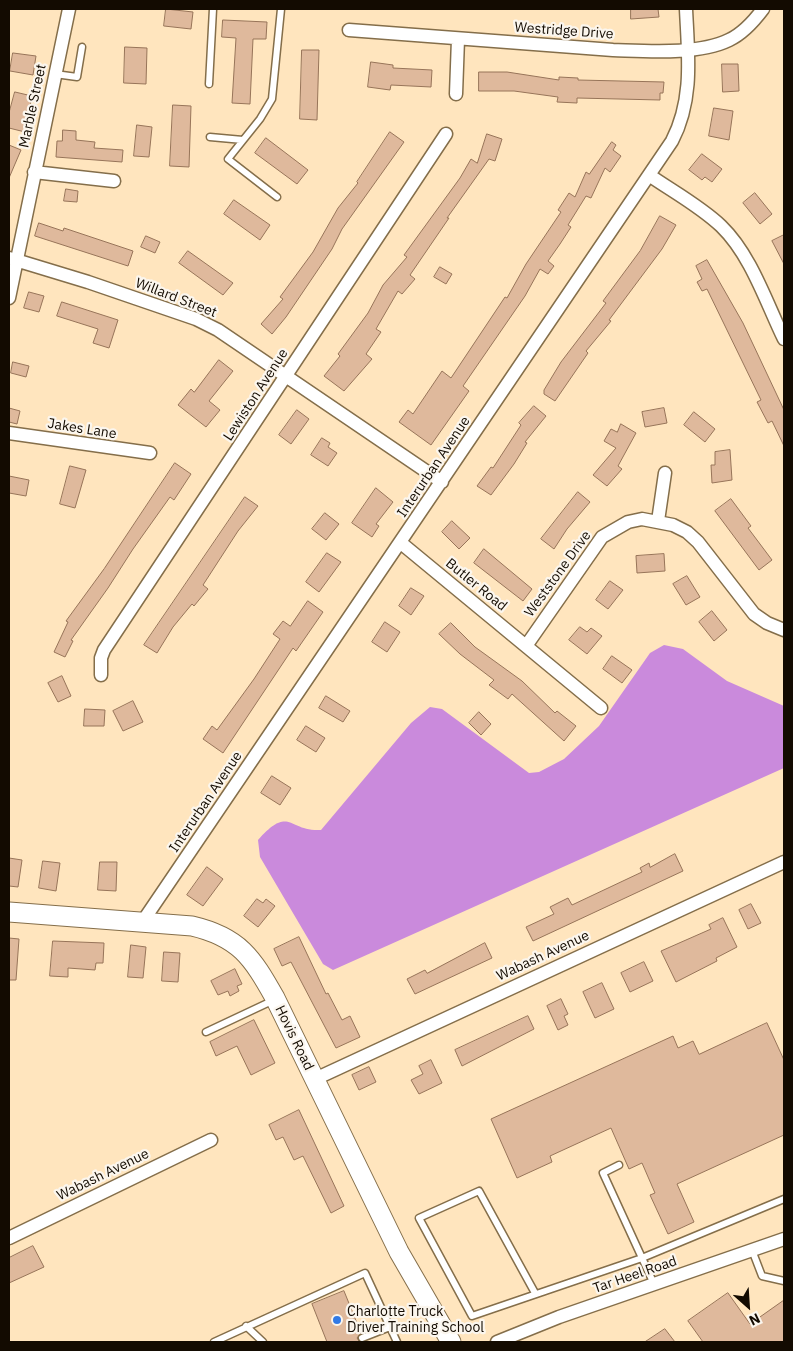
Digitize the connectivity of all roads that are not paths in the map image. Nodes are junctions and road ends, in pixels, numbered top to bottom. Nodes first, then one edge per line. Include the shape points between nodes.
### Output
1 (69, 9) edge
2 (213, 9) edge
3 (281, 9) edge
4 (686, 9) edge
5 (762, 9) edge
6 (349, 30) dead end
7 (458, 39) junction
8 (82, 46) dead end
9 (688, 48) junction
10 (55, 74) junction
11 (208, 84) dead end
12 (456, 94) dead end
13 (446, 134) dead end
14 (210, 136) dead end
15 (243, 140) junction
16 (34, 172) junction
17 (649, 175) junction
18 (114, 181) dead end
19 (277, 197) dead end
20 (12, 259) edge
21 (9, 298) edge
22 (784, 339) edge
23 (286, 376) junction
24 (9, 433) edge
25 (150, 453) dead end
26 (665, 472) dead end
27 (442, 482) junction
28 (658, 520) junction
29 (401, 543) junction
30 (784, 630) edge
31 (526, 646) junction
32 (101, 674) dead end
33 (601, 708) dead end
34 (784, 862) edge
35 (9, 912) edge
36 (143, 921) junction
37 (275, 999) junction
38 (206, 1032) dead end
39 (315, 1079) junction
40 (211, 1140) dead end
41 (618, 1165) dead end
42 (784, 1200) edge
43 (9, 1238) edge
44 (784, 1240) edge
45 (752, 1250) junction
46 (642, 1258) junction
47 (784, 1281) edge
48 (654, 1284) junction
49 (535, 1293) junction
50 (246, 1326) junction
51 (390, 1327) junction
52 (362, 1338) dead end
53 (214, 1342) edge
54 (263, 1342) edge
55 (397, 1342) edge
56 (451, 1342) edge
57 (497, 1342) edge

1 - 10 street, Marble Street
2 - 11 lane
3 - 15 lane via 272,100
4 - 9 street, Interurban Avenue
5 - 9 street, Westridge Drive via 729,40 714,46
6 - 7 street, Westridge Drive
7 - 9 street, Westridge Drive via 613,50
7 - 12 street
8 - 10 lane via 77,77
9 - 17 street, Interurban Avenue via 685,111 672,141
10 - 16 street, Marble Street
13 - 23 street, Lewiston Avenue
14 - 15 lane
15 - 19 lane via 228,159
16 - 18 street
16 - 20 street, Marble Street
17 - 22 street via 720,225 733,239
17 - 27 street, Interurban Avenue
20 - 21 street, Marble Street
20 - 23 street, Willard Street via 196,319
23 - 27 street, Willard Street
23 - 32 street, Lewiston Avenue via 104,650
24 - 25 street, Jakes Lane
26 - 28 street
27 - 29 street, Interurban Avenue
28 - 30 street, Weststone Drive via 692,537 754,614
28 - 31 street, Weststone Drive via 628,522 602,537
29 - 31 street, Butler Road
29 - 36 street, Interurban Avenue
31 - 33 street, Butler Road
34 - 39 street, Wabash Avenue
35 - 36 street, Hovis Road
36 - 37 street, Hovis Road via 192,926 227,938 253,961
37 - 38 lane
37 - 39 street, Hovis Road
39 - 56 street, Hovis Road via 399,1252
40 - 43 street, Wabash Avenue
41 - 46 lane via 603,1174
42 - 46 lane
44 - 45 street, Tar Heel Road
45 - 47 lane via 762,1276
45 - 48 street, Tar Heel Road
46 - 48 lane
46 - 49 lane
48 - 57 street, Tar Heel Road
49 - 49 lane via 472,1316 419,1218 479,1191
50 - 51 lane via 365,1273
50 - 53 lane
50 - 54 lane
51 - 52 lane
51 - 55 lane

